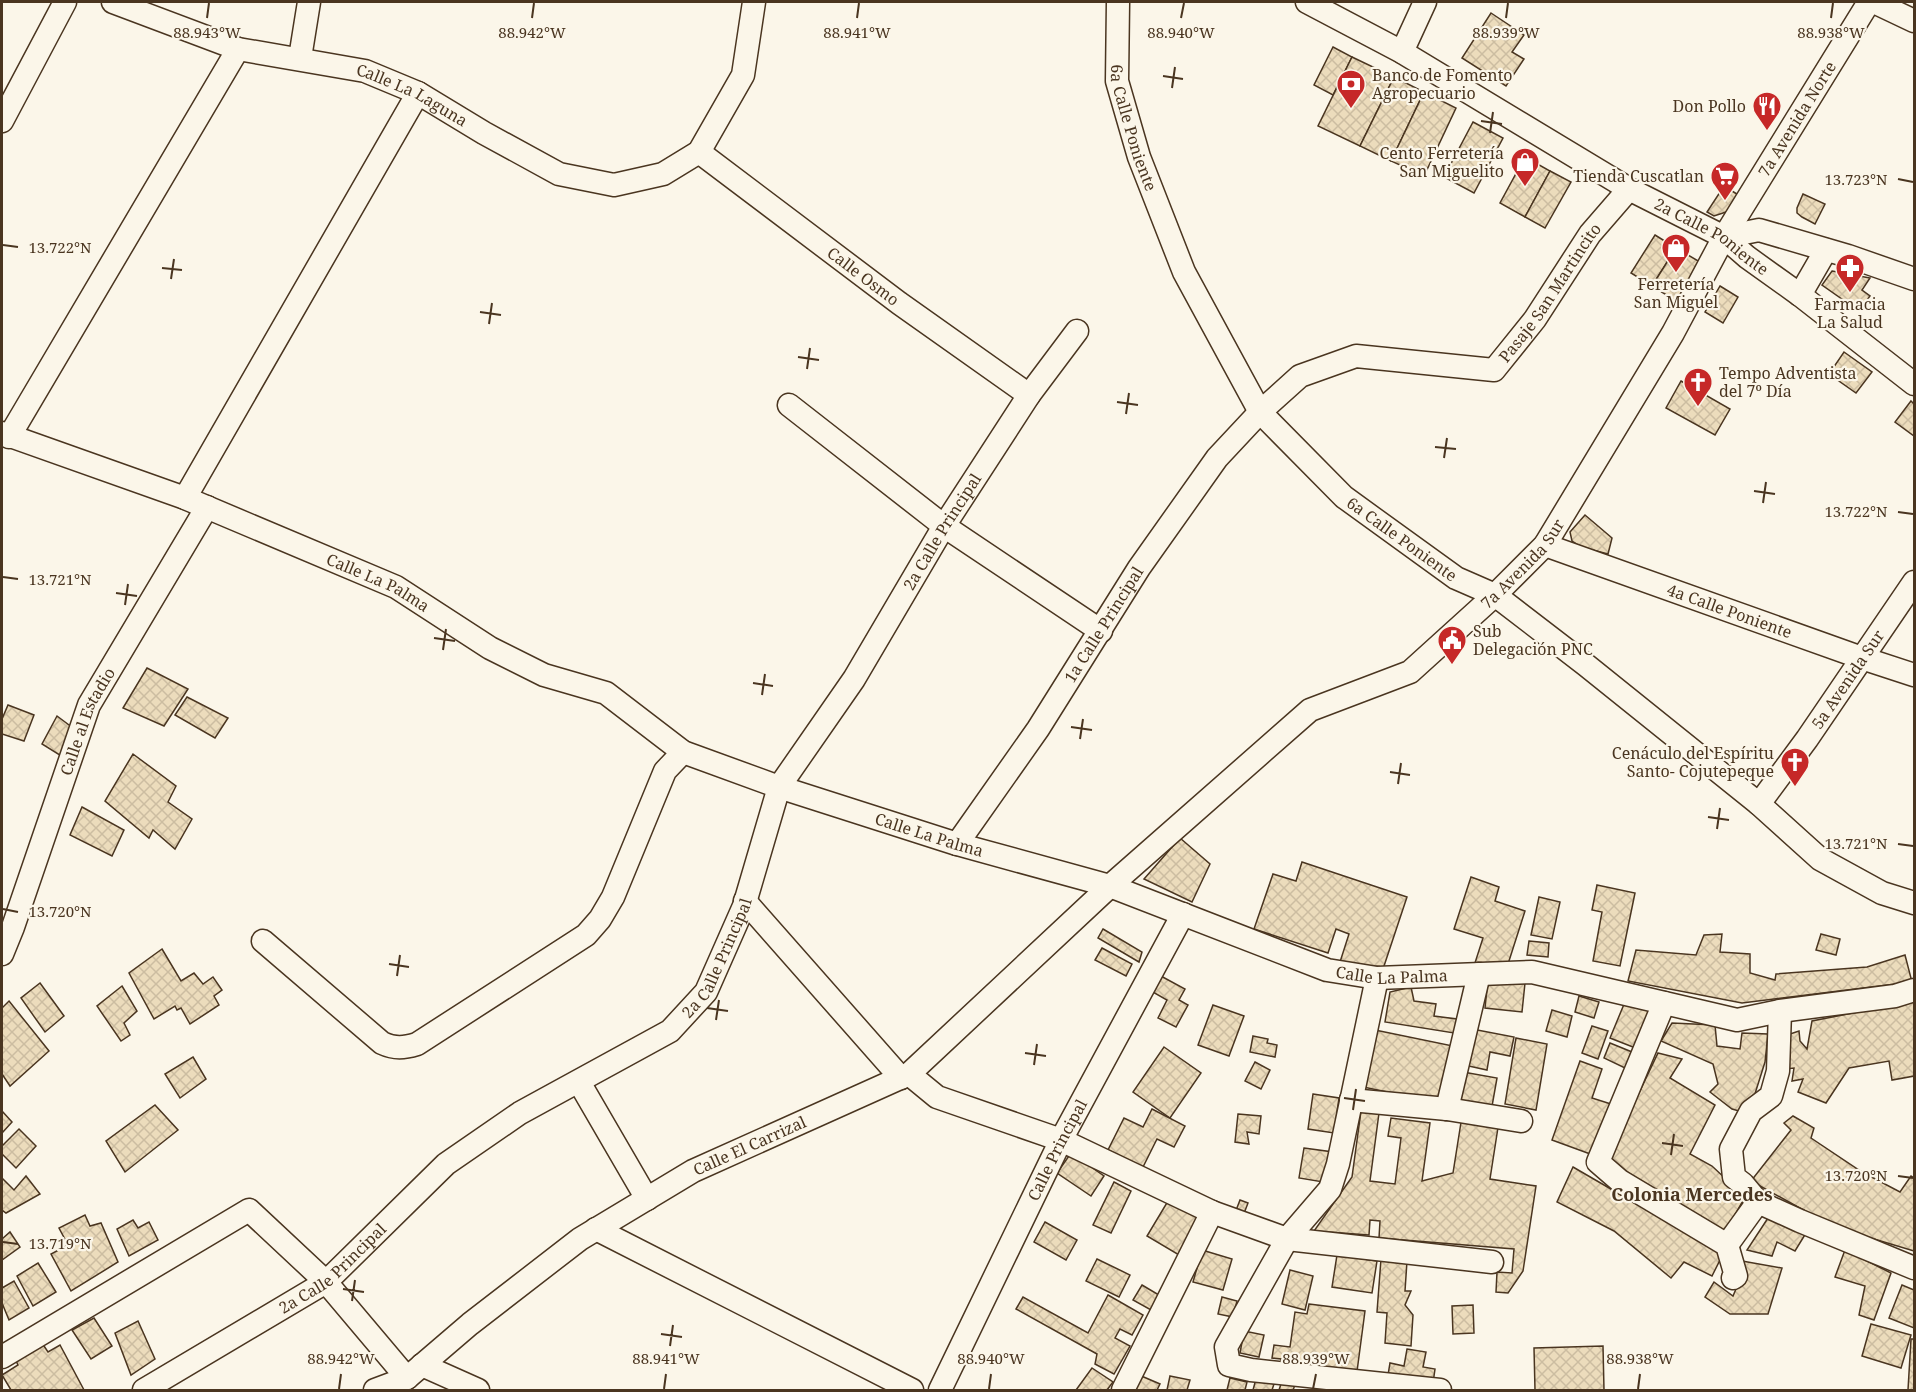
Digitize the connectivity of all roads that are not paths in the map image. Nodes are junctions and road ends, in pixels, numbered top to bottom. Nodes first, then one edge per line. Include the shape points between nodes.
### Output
1 (66, 2) edge
2 (112, 2) edge
3 (309, 2) edge
4 (754, 2) edge
5 (1118, 2) edge
6 (1307, 2) edge
7 (1425, 2) edge
8 (1872, 2) edge
9 (1914, 21) edge
10 (238, 49) junction
11 (1402, 52) junction
12 (300, 58) junction
13 (418, 93) junction
14 (2, 121) edge
15 (699, 152) junction
16 (1629, 189) junction
17 (1724, 237) junction
18 (1826, 250) junction
19 (1914, 279) edge
20 (1800, 295) junction
21 (1077, 331) dead end
22 (1914, 384) edge
23 (1029, 395) junction
24 (789, 405) dead end
25 (1260, 412) junction
26 (5, 435) edge
27 (185, 498) junction
28 (207, 507) junction
29 (944, 526) junction
30 (1545, 545) junction
31 (1914, 582) edge
32 (1495, 595) junction
33 (1101, 631) junction
34 (1862, 658) junction
35 (1914, 675) edge
36 (683, 752) junction
37 (779, 787) junction
38 (1759, 804) junction
39 (957, 844) junction
40 (1110, 886) junction
41 (745, 901) junction
42 (1914, 903) edge
43 (1183, 914) junction
44 (263, 941) dead end
45 (2, 954) edge
46 (1479, 974) junction
47 (1377, 978) junction
48 (1914, 990) edge
49 (1664, 1004) junction
50 (1780, 1011) junction
51 (905, 1076) junction
52 (579, 1082) junction
53 (1351, 1100) junction
54 (1447, 1109) junction
55 (1521, 1121) dead end
56 (1061, 1140) junction
57 (647, 1198) junction
58 (1758, 1202) junction
59 (1212, 1212) junction
60 (596, 1229) junction
61 (1287, 1239) junction
62 (1727, 1245) junction
63 (1492, 1262) dead end
64 (1914, 1268) edge
65 (1733, 1278) dead end
66 (326, 1282) junction
67 (2, 1357) edge
68 (414, 1371) junction
69 (144, 1390) edge
70 (375, 1390) edge
71 (478, 1390) edge
72 (912, 1390) edge
73 (940, 1390) edge
74 (1123, 1390) edge
75 (1440, 1390) edge

1 - 14 street
2 - 10 street, Calle La Laguna
3 - 12 street
4 - 15 street via 743,75
5 - 25 street, 6a Calle Poniente via 1117,81 1138,157 1184,272
6 - 11 street, 2a Calle Poniente
7 - 11 street
8 - 9 street
8 - 17 street, 7a Avenida Norte
10 - 12 street, Calle La Laguna
10 - 26 street
11 - 16 street, 2a Calle Poniente
12 - 13 street, Calle La Laguna via 365,71
13 - 15 street, Calle La Laguna via 559,174 614,185 663,174
13 - 27 street
15 - 23 street, Calle Osmo
16 - 17 street, 2a Calle Poniente
16 - 25 street, Pasaje San Martincito via 1590,234 1535,319 1494,370 1356,356 1300,376
17 - 18 street via 1760,230
17 - 20 street, 2a Calle Poniente
17 - 30 street, 7a Avenida Sur via 1673,333
18 - 19 street
18 - 20 street
20 - 22 street, 2a Calle Poniente
21 - 23 street, 2a Calle Principal
23 - 29 street, 2a Calle Principal
24 - 29 street
25 - 32 street, 6a Calle Poniente via 1344,497 1456,578
25 - 33 street, 1a Calle Principal via 1217,458 1139,568
26 - 27 street, Calle La Palma
27 - 28 street, Calle La Palma
28 - 36 street, Calle La Palma via 396,587 490,648 544,675 606,693
28 - 45 street, Calle al Estadio via 89,705
29 - 33 street
29 - 37 street, 2a Calle Principal via 854,679
30 - 32 street, 7a Avenida Sur
30 - 34 street, 4a Calle Poniente
31 - 34 street, 5a Avenida Sur
32 - 38 street, 6a Calle Poniente
32 - 40 street, 7a Avenida Sur via 1410,672 1310,710
33 - 39 street, 1a Calle Principal
34 - 35 street, 4a Calle Poniente
34 - 38 street, 5a Avenida Sur
36 - 37 street, Calle La Palma
36 - 44 street via 665,771 613,897 586,935 417,1044 392,1048 382,1043
37 - 39 street, Calle La Palma
37 - 41 street, 2a Calle Principal
38 - 42 street, 6a Calle Poniente via 1820,859 1882,893
39 - 40 street, Calle La Palma
40 - 43 street, Calle La Palma
40 - 51 street, Calle El Carrizal
41 - 51 street
41 - 52 street, 2a Calle Principal via 705,992 670,1031
43 - 47 street, Calle La Palma via 1327,970
43 - 56 street, Calle Principal
46 - 47 street, Calle La Palma
46 - 49 street, Calle La Palma via 1532,972
46 - 54 street
47 - 53 street
48 - 50 street, Calle La Palma
49 - 50 street, Calle La Palma via 1737,1020
49 - 62 street via 1598,1162 1620,1181
50 - 58 street via 1778,1071 1771,1096 1751,1111 1731,1149 1734,1177
51 - 56 street via 937,1097
51 - 57 street, Calle El Carrizal via 693,1171
52 - 57 street
52 - 66 street, 2a Calle Principal via 520,1113 446,1164
53 - 54 street
53 - 61 street via 1330,1189
54 - 55 street
56 - 59 street
56 - 73 street, Calle Principal
57 - 60 street, Calle El Carrizal
58 - 62 street
58 - 64 street
59 - 61 street
59 - 74 street
60 - 68 street, Calle El Carrizal
60 - 72 street
61 - 63 street
61 - 75 street via 1227,1347 1228,1365
62 - 65 street via 1736,1276
66 - 67 street via 249,1210
66 - 68 street
66 - 69 street, 2a Calle Principal
68 - 70 street, Calle El Carrizal
68 - 71 street

